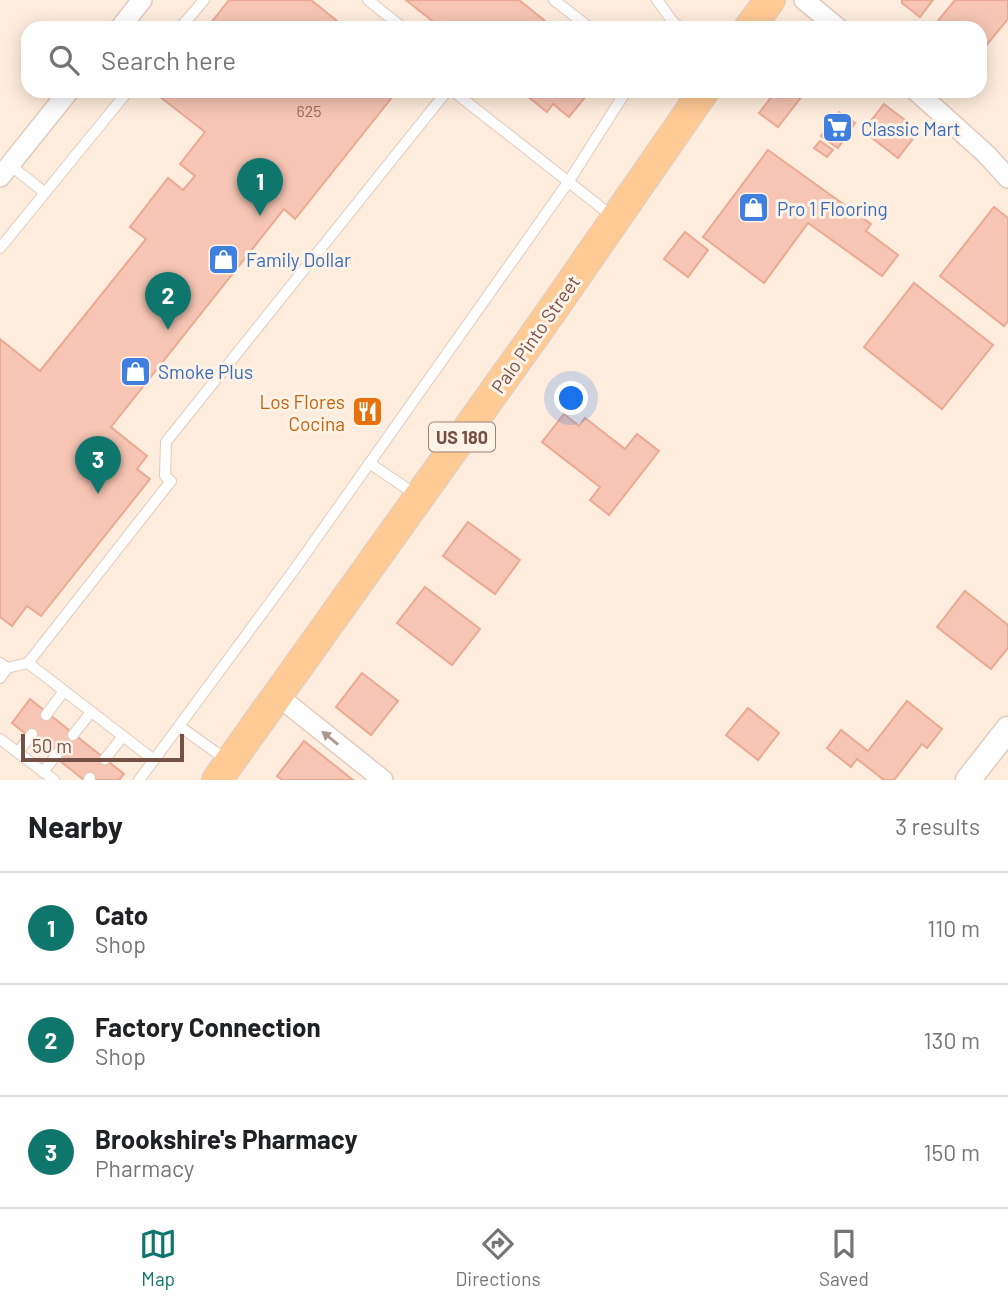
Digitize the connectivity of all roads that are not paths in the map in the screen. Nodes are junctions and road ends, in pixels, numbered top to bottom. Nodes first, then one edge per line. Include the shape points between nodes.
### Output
1 (142, 0) edge
2 (204, 0) edge
3 (368, 0) edge
4 (554, 0) edge
5 (657, 0) edge
6 (770, 0) edge
7 (804, 0) edge
8 (126, 21) edge
9 (186, 21) edge
10 (394, 21) edge
11 (581, 21) edge
12 (671, 21) edge
13 (754, 21) edge
14 (830, 21) edge
15 (63, 98) edge
16 (122, 98) edge
17 (441, 98) edge
18 (462, 98) edge
19 (622, 98) edge
20 (691, 98) edge
21 (924, 98) edge
22 (5, 171) edge
23 (1008, 178) edge
24 (569, 181) junction
25 (44, 192) junction
26 (615, 218) junction
27 (0, 248) edge
28 (369, 463) junction
29 (419, 497) junction
30 (28, 663) junction
31 (4, 665) edge
32 (0, 678) edge
33 (64, 691) junction
34 (278, 696) junction
35 (91, 712) junction
36 (46, 715) dead end
37 (179, 726) junction
38 (32, 734) dead end
39 (73, 734) dead end
40 (1006, 735) edge
41 (123, 736) junction
42 (0, 739) edge
43 (18, 752) junction
44 (58, 753) dead end
45 (105, 760) dead end
46 (154, 760) junction
47 (223, 771) edge
48 (43, 772) junction
49 (54, 780) edge
50 (139, 780) edge
51 (383, 780) edge
52 (968, 780) edge

1 - 8 street
2 - 9 lane
3 - 10 lane
4 - 11 lane
5 - 12 lane
6 - 13 main road
7 - 14 street
15 - 22 street
16 - 25 lane
17 - 30 lane via 166,442 165,475 171,481
18 - 24 lane
19 - 24 lane
20 - 26 main road, Palo Pinto Street / US 180
21 - 23 street
22 - 25 lane
24 - 26 lane
24 - 28 lane
25 - 27 lane
26 - 29 main road, Palo Pinto Street / US 180
28 - 29 lane
28 - 37 lane
29 - 34 main road, Palo Pinto Street / US 180
30 - 31 lane
30 - 33 lane
31 - 32 lane
33 - 35 lane
33 - 36 lane
34 - 47 main road, Palo Pinto Street / US 180
51 -> 34 street
35 - 39 lane
35 - 41 lane
37 - 46 lane
37 - 47 lane
38 - 43 lane
40 - 52 street
41 - 45 lane
41 - 46 lane
42 - 43 lane
43 - 48 lane
44 - 48 lane
46 - 50 lane
48 - 49 lane

